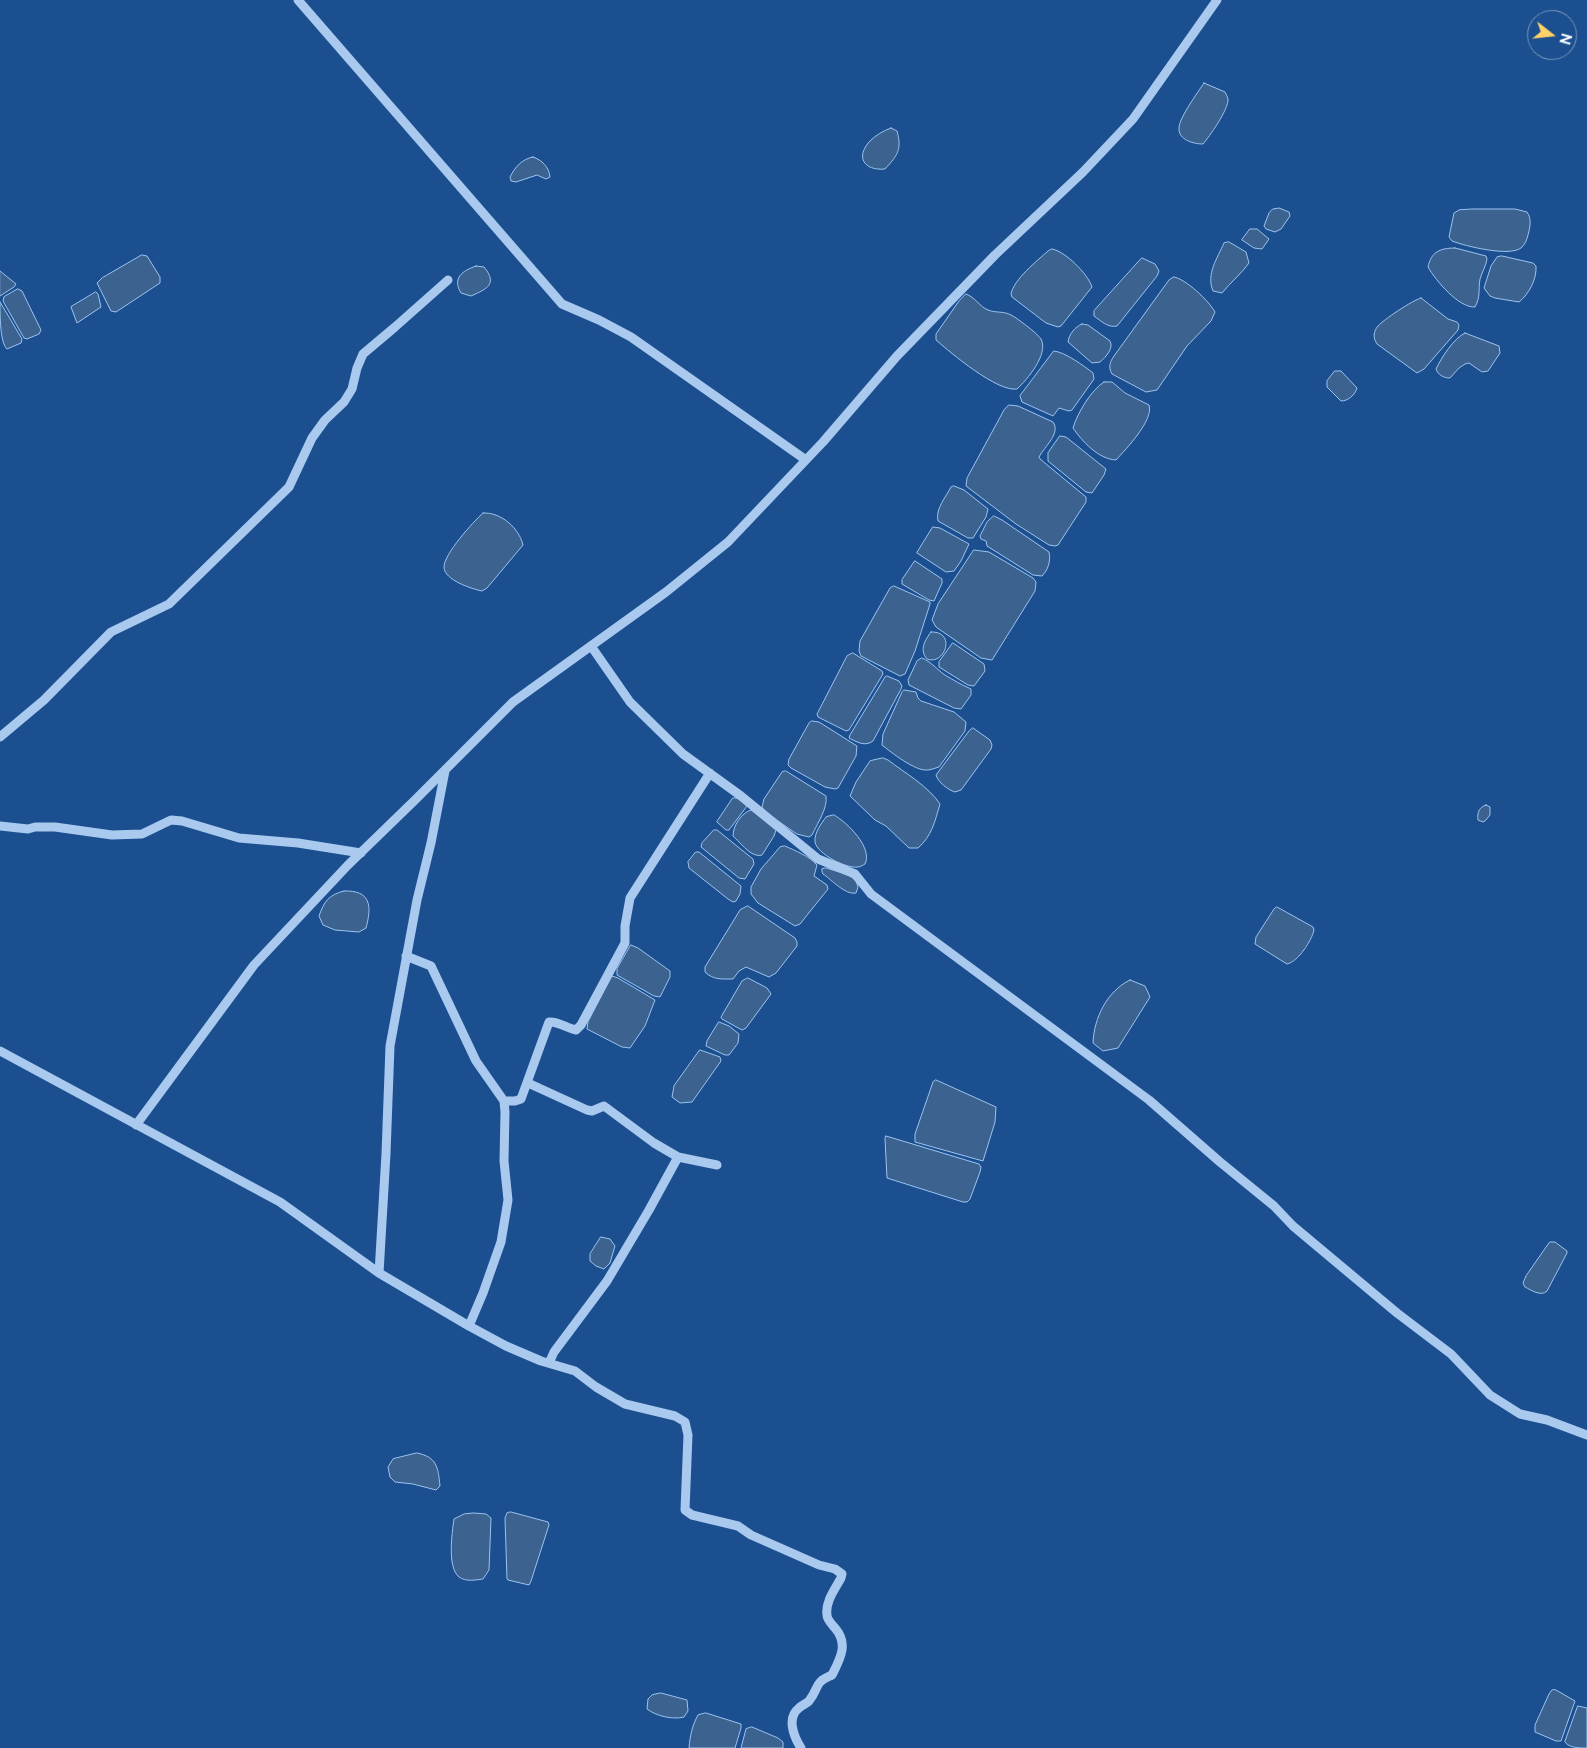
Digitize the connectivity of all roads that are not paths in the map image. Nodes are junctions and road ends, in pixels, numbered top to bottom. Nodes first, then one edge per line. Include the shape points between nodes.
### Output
1 (298, 0) edge
2 (1216, 0) edge
3 (448, 280) dead end
4 (806, 460) junction
5 (591, 646) junction
6 (0, 737) edge
7 (445, 771) junction
8 (710, 774) junction
9 (0, 826) edge
10 (361, 853) junction
11 (406, 956) junction
12 (0, 1052) edge
13 (528, 1083) junction
14 (504, 1101) junction
15 (136, 1125) junction
16 (678, 1157) junction
17 (717, 1165) dead end
18 (379, 1273) junction
19 (469, 1326) junction
20 (548, 1363) junction
21 (1587, 1435) edge
22 (801, 1748) edge

1 - 4 street via 562,304 631,337
2 - 4 street via 1133,119 897,356
3 - 6 street via 363,354 352,389 312,438 289,487 169,604 111,632 44,700
4 - 5 street via 728,542
5 - 7 street via 513,702
5 - 8 street via 630,702 683,754
7 - 10 street
7 - 11 street
8 - 13 street via 630,898 625,943 581,1025 576,1030 549,1022
8 - 21 street via 818,859 855,874 871,894 1149,1100 1300,1232 1451,1354 1490,1395 1520,1414
9 - 10 street via 55,827 112,835 142,834 171,820 239,838
10 - 15 street via 254,965
11 - 14 street via 431,966 476,1061
11 - 18 street via 390,1046
12 - 15 street
13 - 14 street via 521,1099
13 - 16 street via 587,1110 604,1106
14 - 19 street via 508,1200 501,1242
15 - 18 street via 280,1202
16 - 17 street
16 - 20 street via 607,1281
18 - 19 street
19 - 20 street
20 - 22 street via 574,1371 625,1404 675,1416 685,1422 688,1435 685,1510 692,1515 738,1526 842,1574 826,1608 827,1618 841,1634 841,1656 832,1676 819,1681 807,1703 794,1712 792,1724

